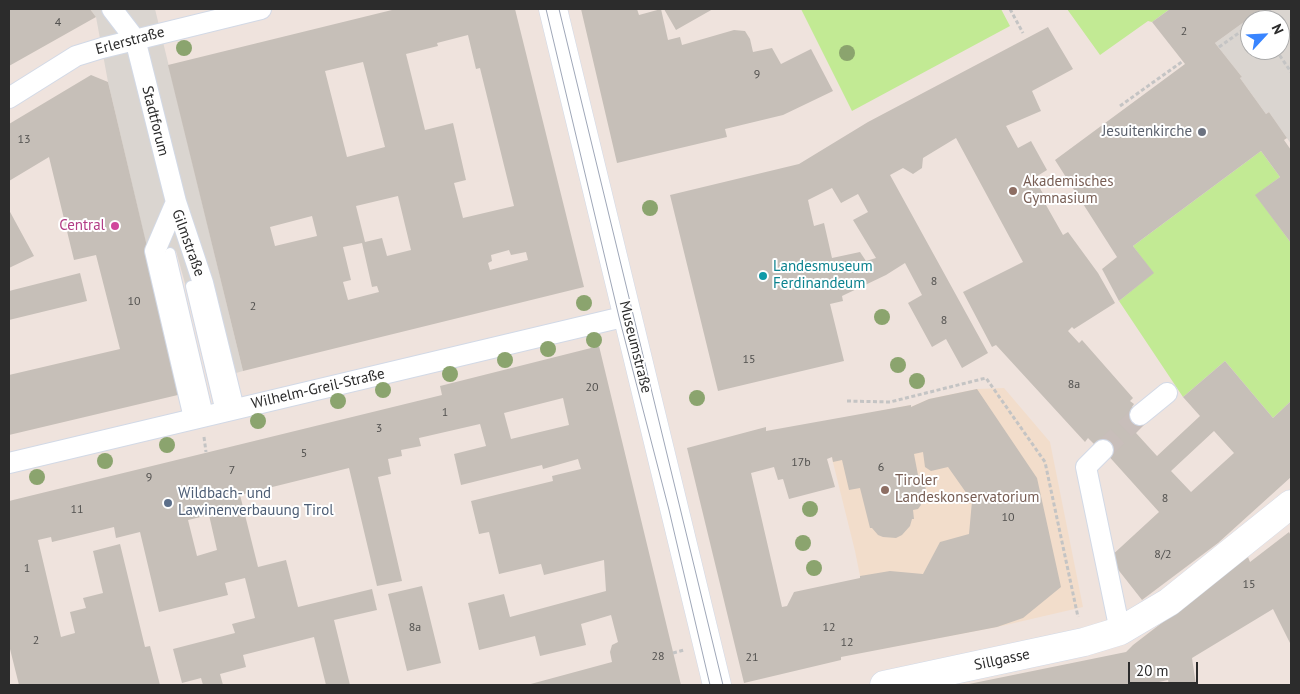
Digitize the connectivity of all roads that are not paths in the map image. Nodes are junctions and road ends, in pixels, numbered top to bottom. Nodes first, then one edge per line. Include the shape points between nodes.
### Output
1 (112, 9) edge
2 (260, 9) edge
3 (553, 9) edge
4 (135, 39) junction
5 (9, 98) edge
6 (176, 202) junction
7 (170, 253) dead end
8 (190, 286) dead end
9 (627, 316) junction
10 (1166, 392) dead end
11 (214, 414) junction
12 (1140, 416) tunnel mouth
13 (1103, 450) tunnel mouth
14 (9, 463) edge
15 (1291, 504) edge
16 (1120, 631) junction
17 (717, 685) edge
18 (884, 685) edge

1 - 4 street
2 - 4 street, Erlerstraße
3 - 9 street, Museumstraße
4 - 5 street, Erlerstraße via 76,56
4 - 6 street, Stadtforum
6 - 11 street, Gilmstraße via 203,283
6 - 11 street, Gilmstraße via 155,251
7 - 11 lane
8 - 11 lane
9 - 11 street, Wilhelm-Greil-Straße
9 - 17 street, Museumstraße
10 - 12 street
11 - 14 street, Wilhelm-Greil-Straße
13 - 16 street via 1086,466
15 - 16 street, Sillgasse via 1169,602
16 - 18 street, Sillgasse via 1084,642

